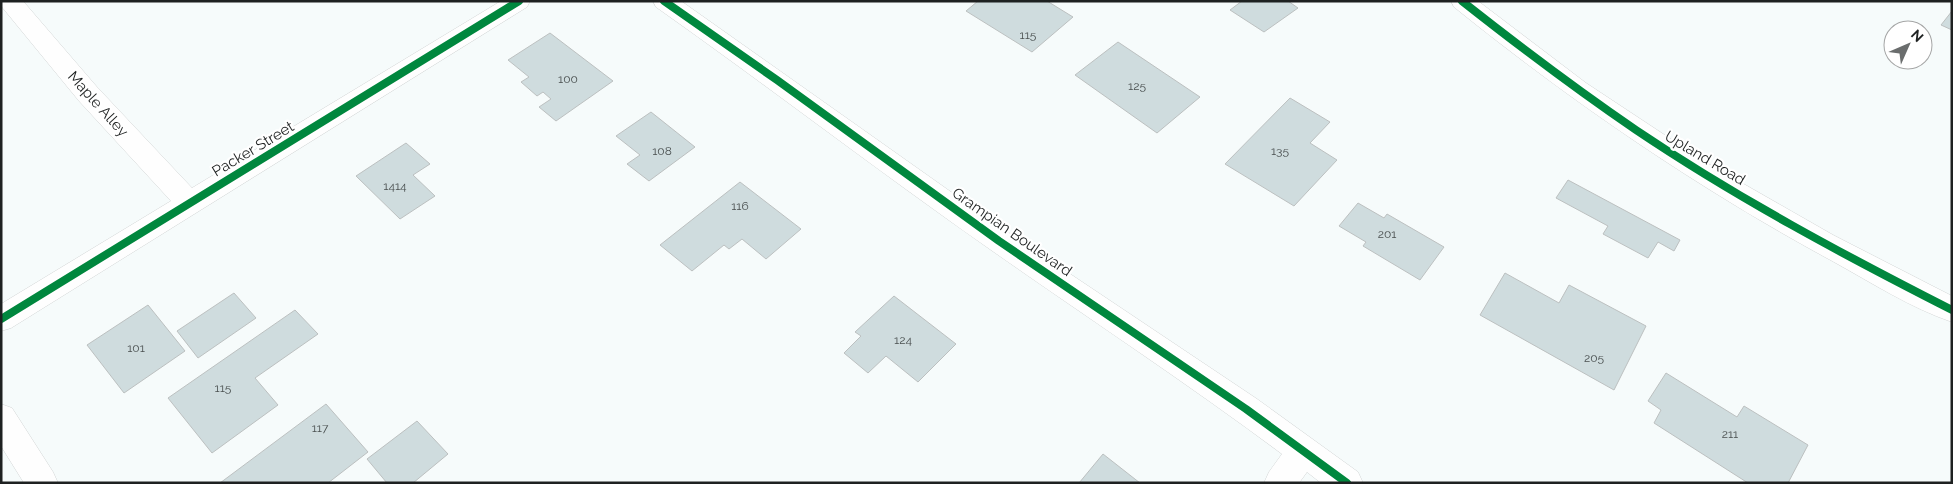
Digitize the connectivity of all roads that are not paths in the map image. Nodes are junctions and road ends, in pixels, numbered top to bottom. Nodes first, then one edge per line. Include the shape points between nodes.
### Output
1 (10, 1) edge
2 (518, 1) edge
3 (664, 1) edge
4 (1462, 1) edge
5 (190, 204) junction
6 (1952, 310) edge
7 (1, 319) edge
8 (1, 418) edge
9 (1303, 450) junction
10 (42, 483) edge
11 (1280, 483) edge
12 (1347, 483) edge

1 - 5 street, Maple Alley via 88,94
2 - 5 street, Packer Street
3 - 9 street, Grampian Boulevard via 999,241
4 - 6 street, Upland Road via 1500,33 1681,161 1868,270
5 - 7 street, Packer Street
8 - 10 street
9 - 11 street
9 - 12 street, Grampian Boulevard

